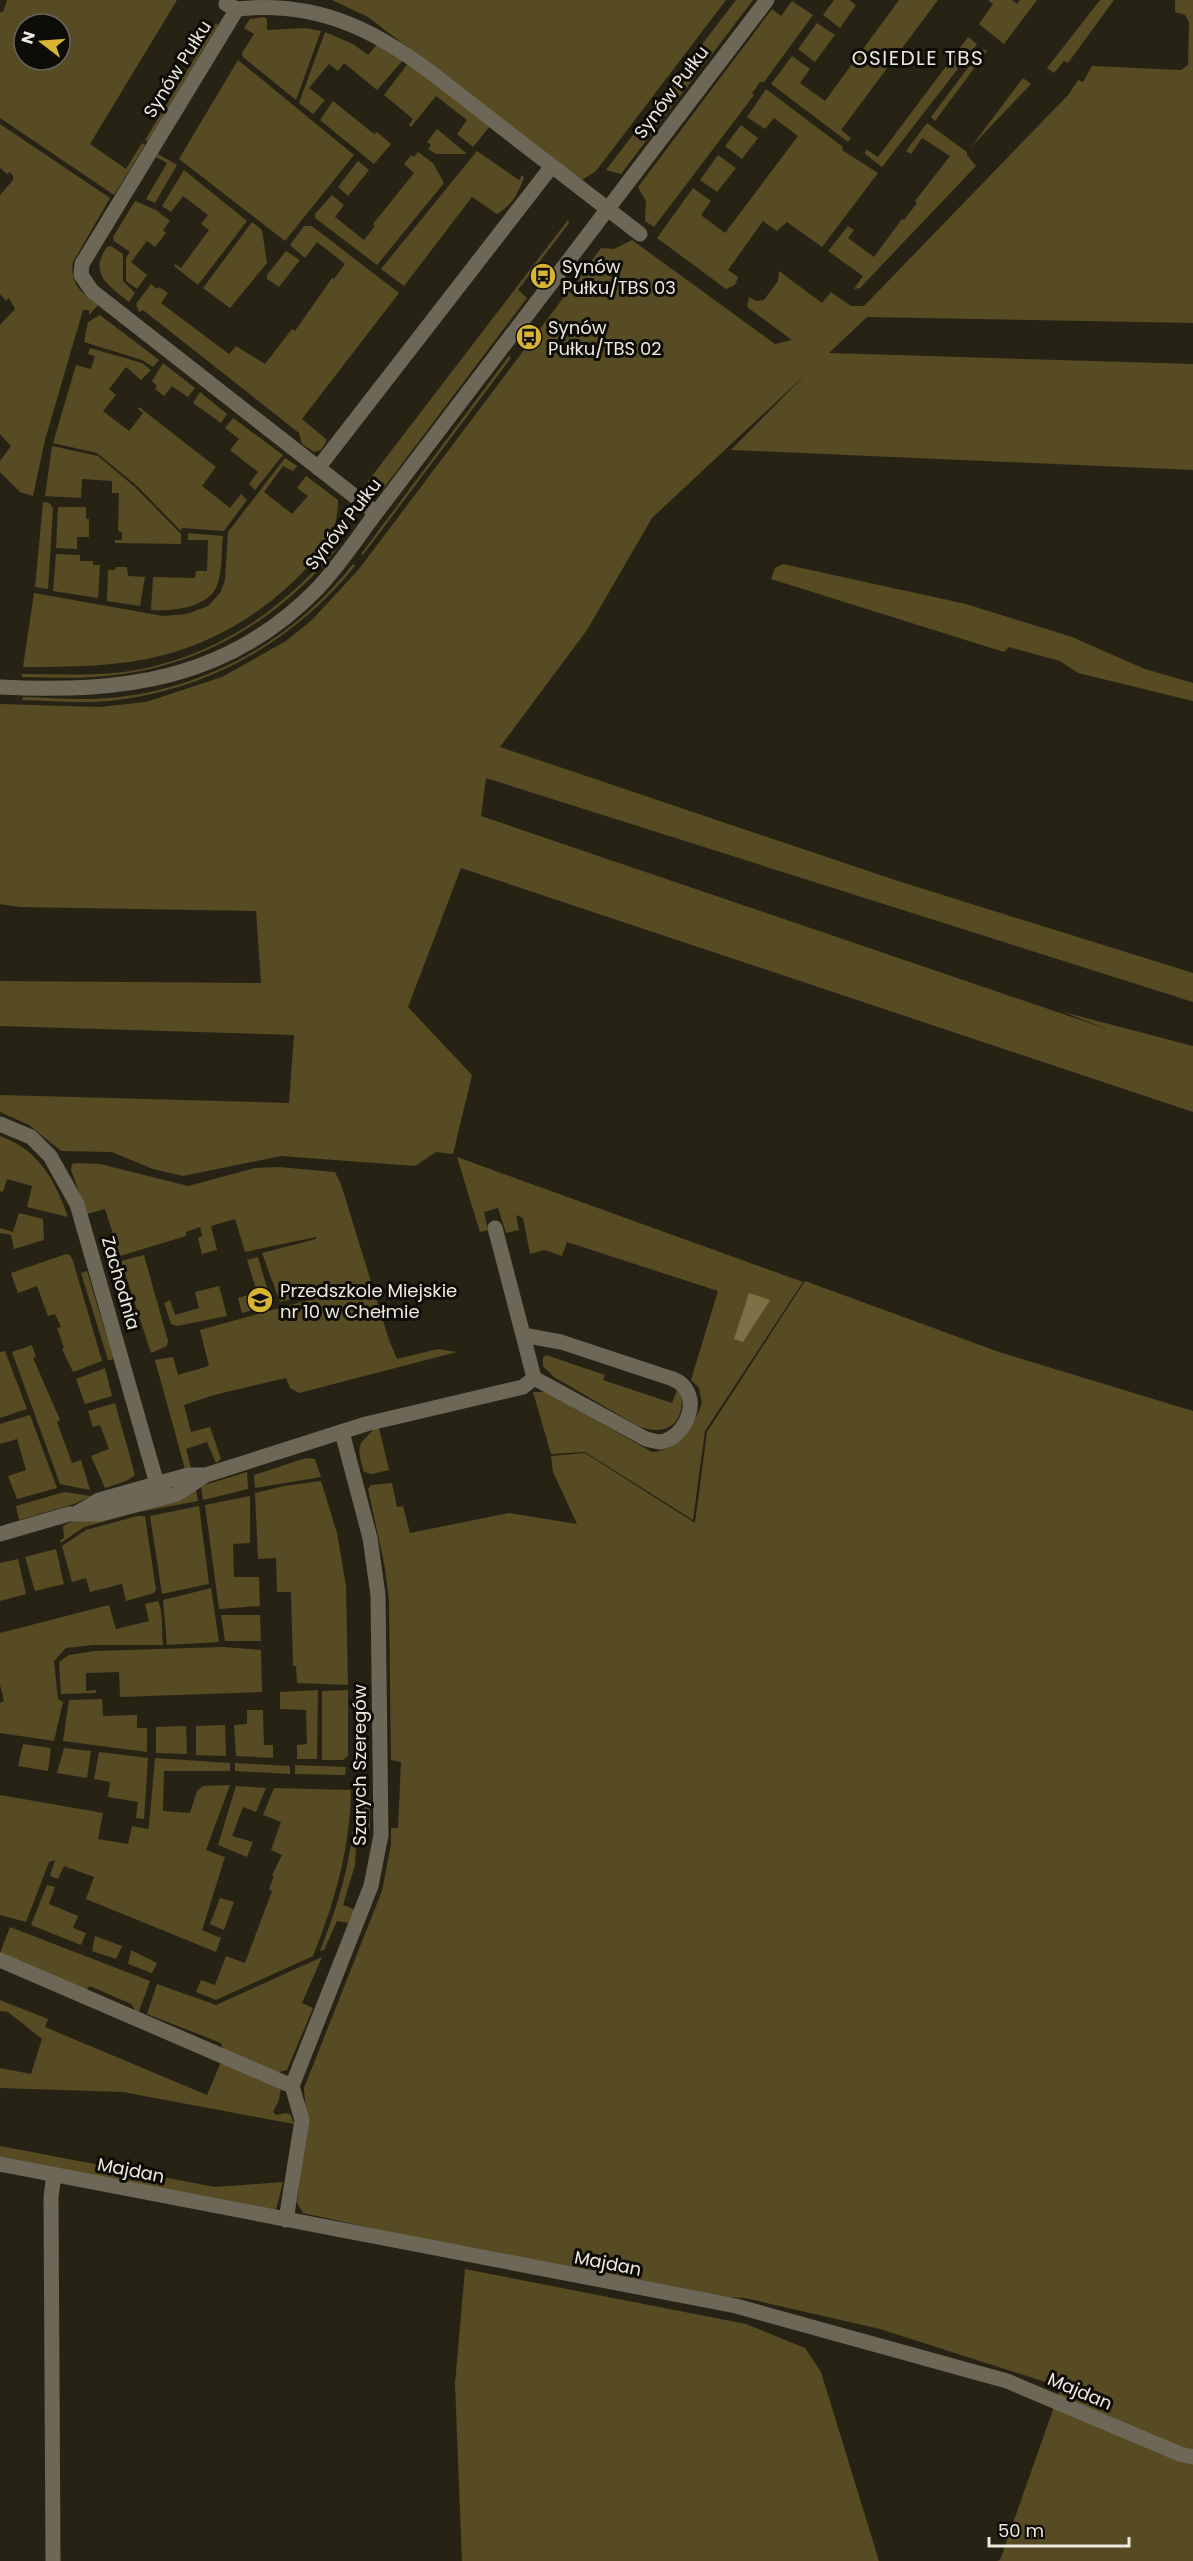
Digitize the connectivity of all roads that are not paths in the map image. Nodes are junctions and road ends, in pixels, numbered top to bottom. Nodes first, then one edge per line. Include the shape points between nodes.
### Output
1 (767, 0) edge
2 (552, 165) junction
3 (607, 208) junction
4 (640, 234) dead end
5 (318, 468) junction
6 (376, 513) junction
7 (0, 687) edge
8 (0, 1124) edge
9 (495, 1228) dead end
10 (523, 1335) junction
11 (534, 1378) junction
12 (342, 1432) junction
13 (159, 1492) junction
14 (0, 1534) edge
15 (0, 1960) edge
16 (292, 2086) junction
17 (0, 2164) edge
18 (54, 2174) junction
19 (286, 2220) junction
20 (1193, 2457) edge
21 (53, 2561) edge

1 - 3 street, Synów Pułku
2 - 3 street
2 - 5 street
2 - 5 street, Synów Pułku via 385,35 354,16 326,5 294,0 253,3 232,10 82,264 81,275 86,285
3 - 4 street
3 - 6 street, Synów Pułku
5 - 6 street, Synów Pułku
6 - 7 street, Synów Pułku via 318,587 283,620 213,662 149,681 94,688
8 - 13 street, Zachodnia via 31,1137 50,1156 77,1204
9 - 10 street
10 - 11 street
10 - 11 street via 561,1342 673,1379 682,1383 692,1401 687,1419 672,1437 659,1442 646,1439
11 - 12 street via 523,1387
12 - 13 street via 206,1474 177,1494
12 - 16 street, Szarych Szeregów via 370,1538 378,1595 381,1835 372,1886
13 - 14 street via 100,1514 77,1513
15 - 16 street
16 - 19 street via 302,2120
17 - 18 street, Majdan
18 - 19 street, Majdan
18 - 21 street
19 - 20 street, Majdan via 736,2306 1007,2381

